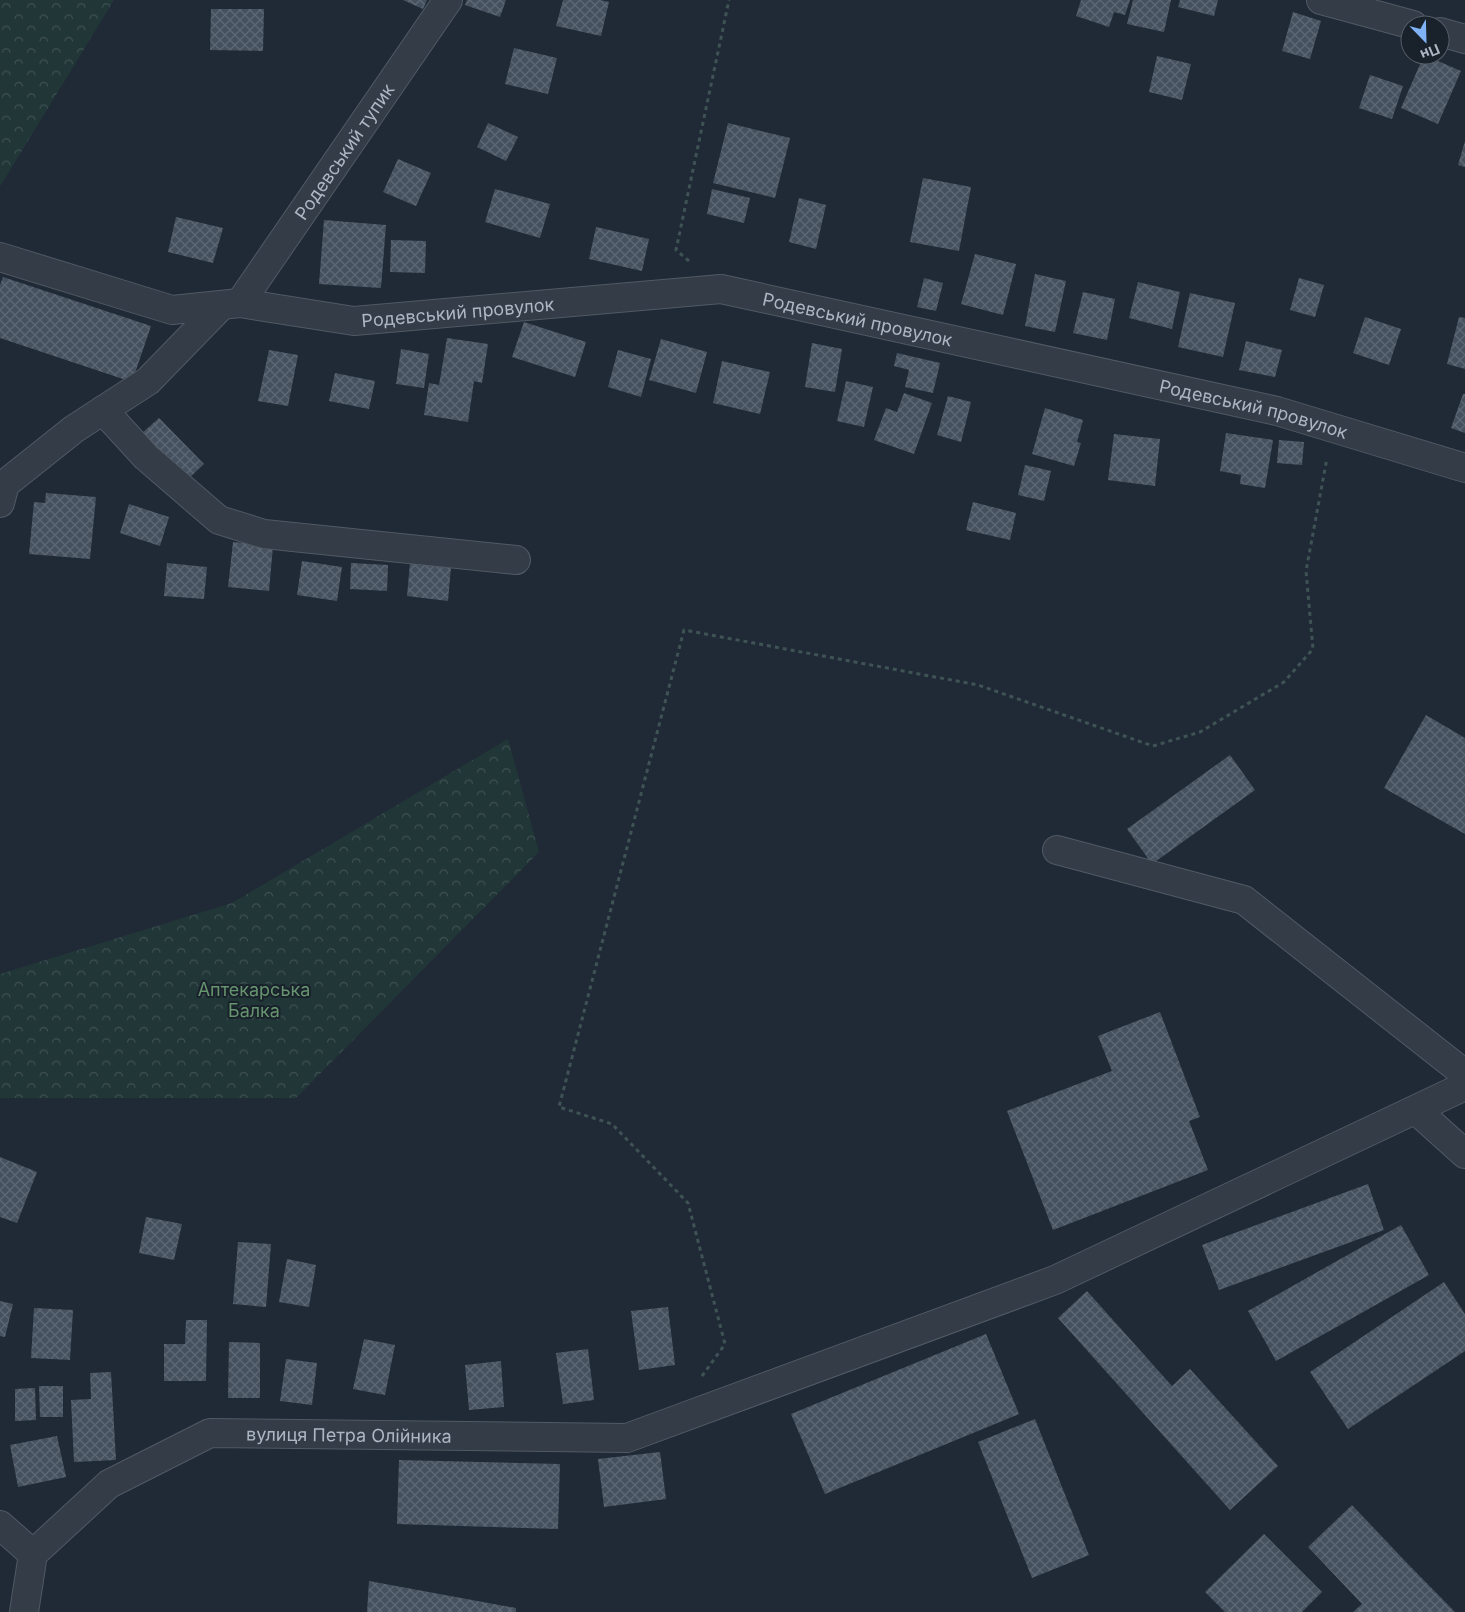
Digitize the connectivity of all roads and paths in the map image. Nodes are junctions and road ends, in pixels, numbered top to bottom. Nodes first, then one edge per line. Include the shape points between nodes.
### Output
1 (448, 0) edge
2 (729, 0) edge
3 (1321, 0) edge
4 (1400, 21) edge
5 (1450, 35) edge
6 (1465, 39) edge
7 (0, 257) edge
8 (721, 289) junction
9 (231, 304) junction
10 (102, 410) junction
11 (1333, 428) junction
12 (1465, 468) edge
13 (0, 503) edge
14 (516, 560) dead end
15 (1058, 850) dead end
16 (1465, 1074) edge
17 (1465, 1086) edge
18 (1416, 1110) junction
19 (1465, 1154) edge
20 (698, 1383) dead end
21 (0, 1525) edge
22 (33, 1554) junction
23 (24, 1612) edge

1 - 9 street, Родевський тупик
2 - 8 path via 676,250
3 - 4 street
5 - 6 street
7 - 9 street, Родевський провулок via 172,310
8 - 9 street, Родевський провулок via 354,322
8 - 11 street, Родевський провулок via 1277,411
9 - 10 street, Родевський тупик via 148,381
10 - 13 street, Родевський тупик via 74,428 5,484
10 - 14 street via 146,457 220,520 264,534
11 - 12 street, Родевський провулок
11 - 20 path via 1306,570 1314,649 1284,682 1200,732 1154,746 978,685 684,630 559,1107 612,1124 688,1203 725,1344
15 - 16 street via 1244,900
17 - 18 street, вулиця Петра Олійника
18 - 19 street
18 - 22 street, вулиця Петра Олійника via 1056,1280 627,1438 210,1433 109,1484
21 - 22 street
22 - 23 street

